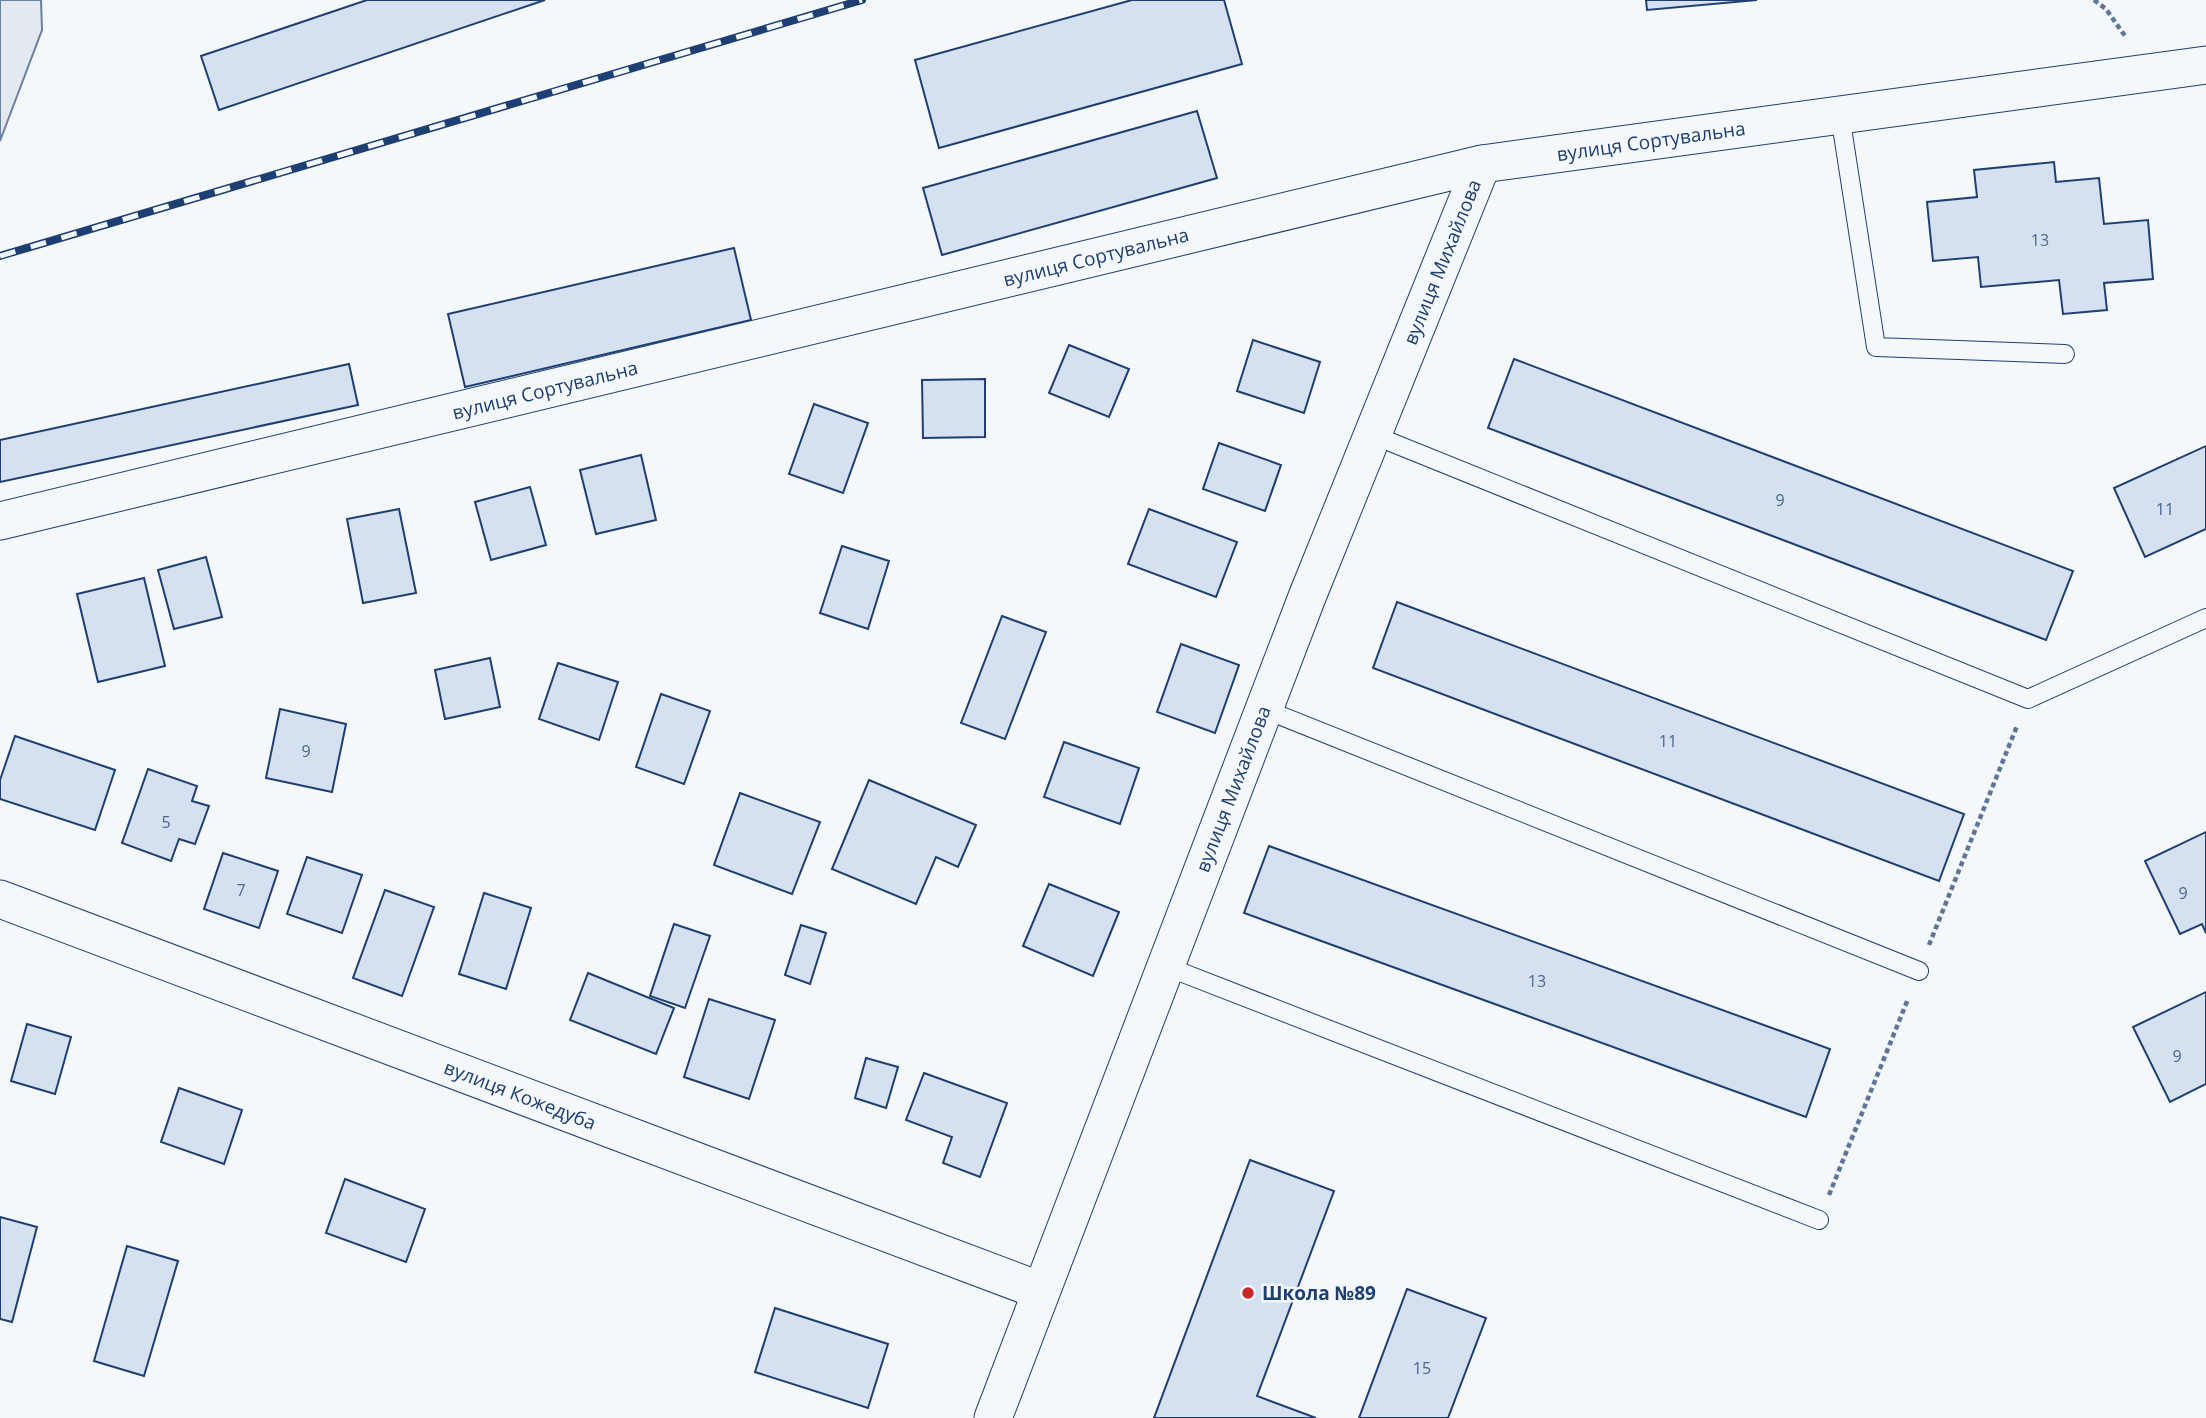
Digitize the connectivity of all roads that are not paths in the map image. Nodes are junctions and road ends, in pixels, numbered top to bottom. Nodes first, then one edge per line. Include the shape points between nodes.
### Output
1 (2206, 65) edge
2 (1840, 115) junction
3 (1482, 164) junction
4 (2065, 354) dead end
5 (1373, 435) junction
6 (0, 521) edge
7 (2206, 618) edge
8 (1264, 709) junction
9 (0, 898) edge
10 (1165, 966) junction
11 (1919, 971) dead end
12 (1819, 1220) dead end
13 (1041, 1291) junction
14 (993, 1418) edge

1 - 2 street, вулиця Сортувальна
2 - 3 street, вулиця Сортувальна
2 - 4 lane via 1876,346
3 - 5 street, вулиця Михайлова
3 - 6 street, вулиця Сортувальна
5 - 7 lane via 2028,699
5 - 8 street, вулиця Михайлова
8 - 10 street, вулиця Михайлова
8 - 11 lane
9 - 13 street, вулиця Кожедуба
10 - 12 lane
10 - 13 street, вулиця Михайлова
13 - 14 street, вулиця Михайлова

